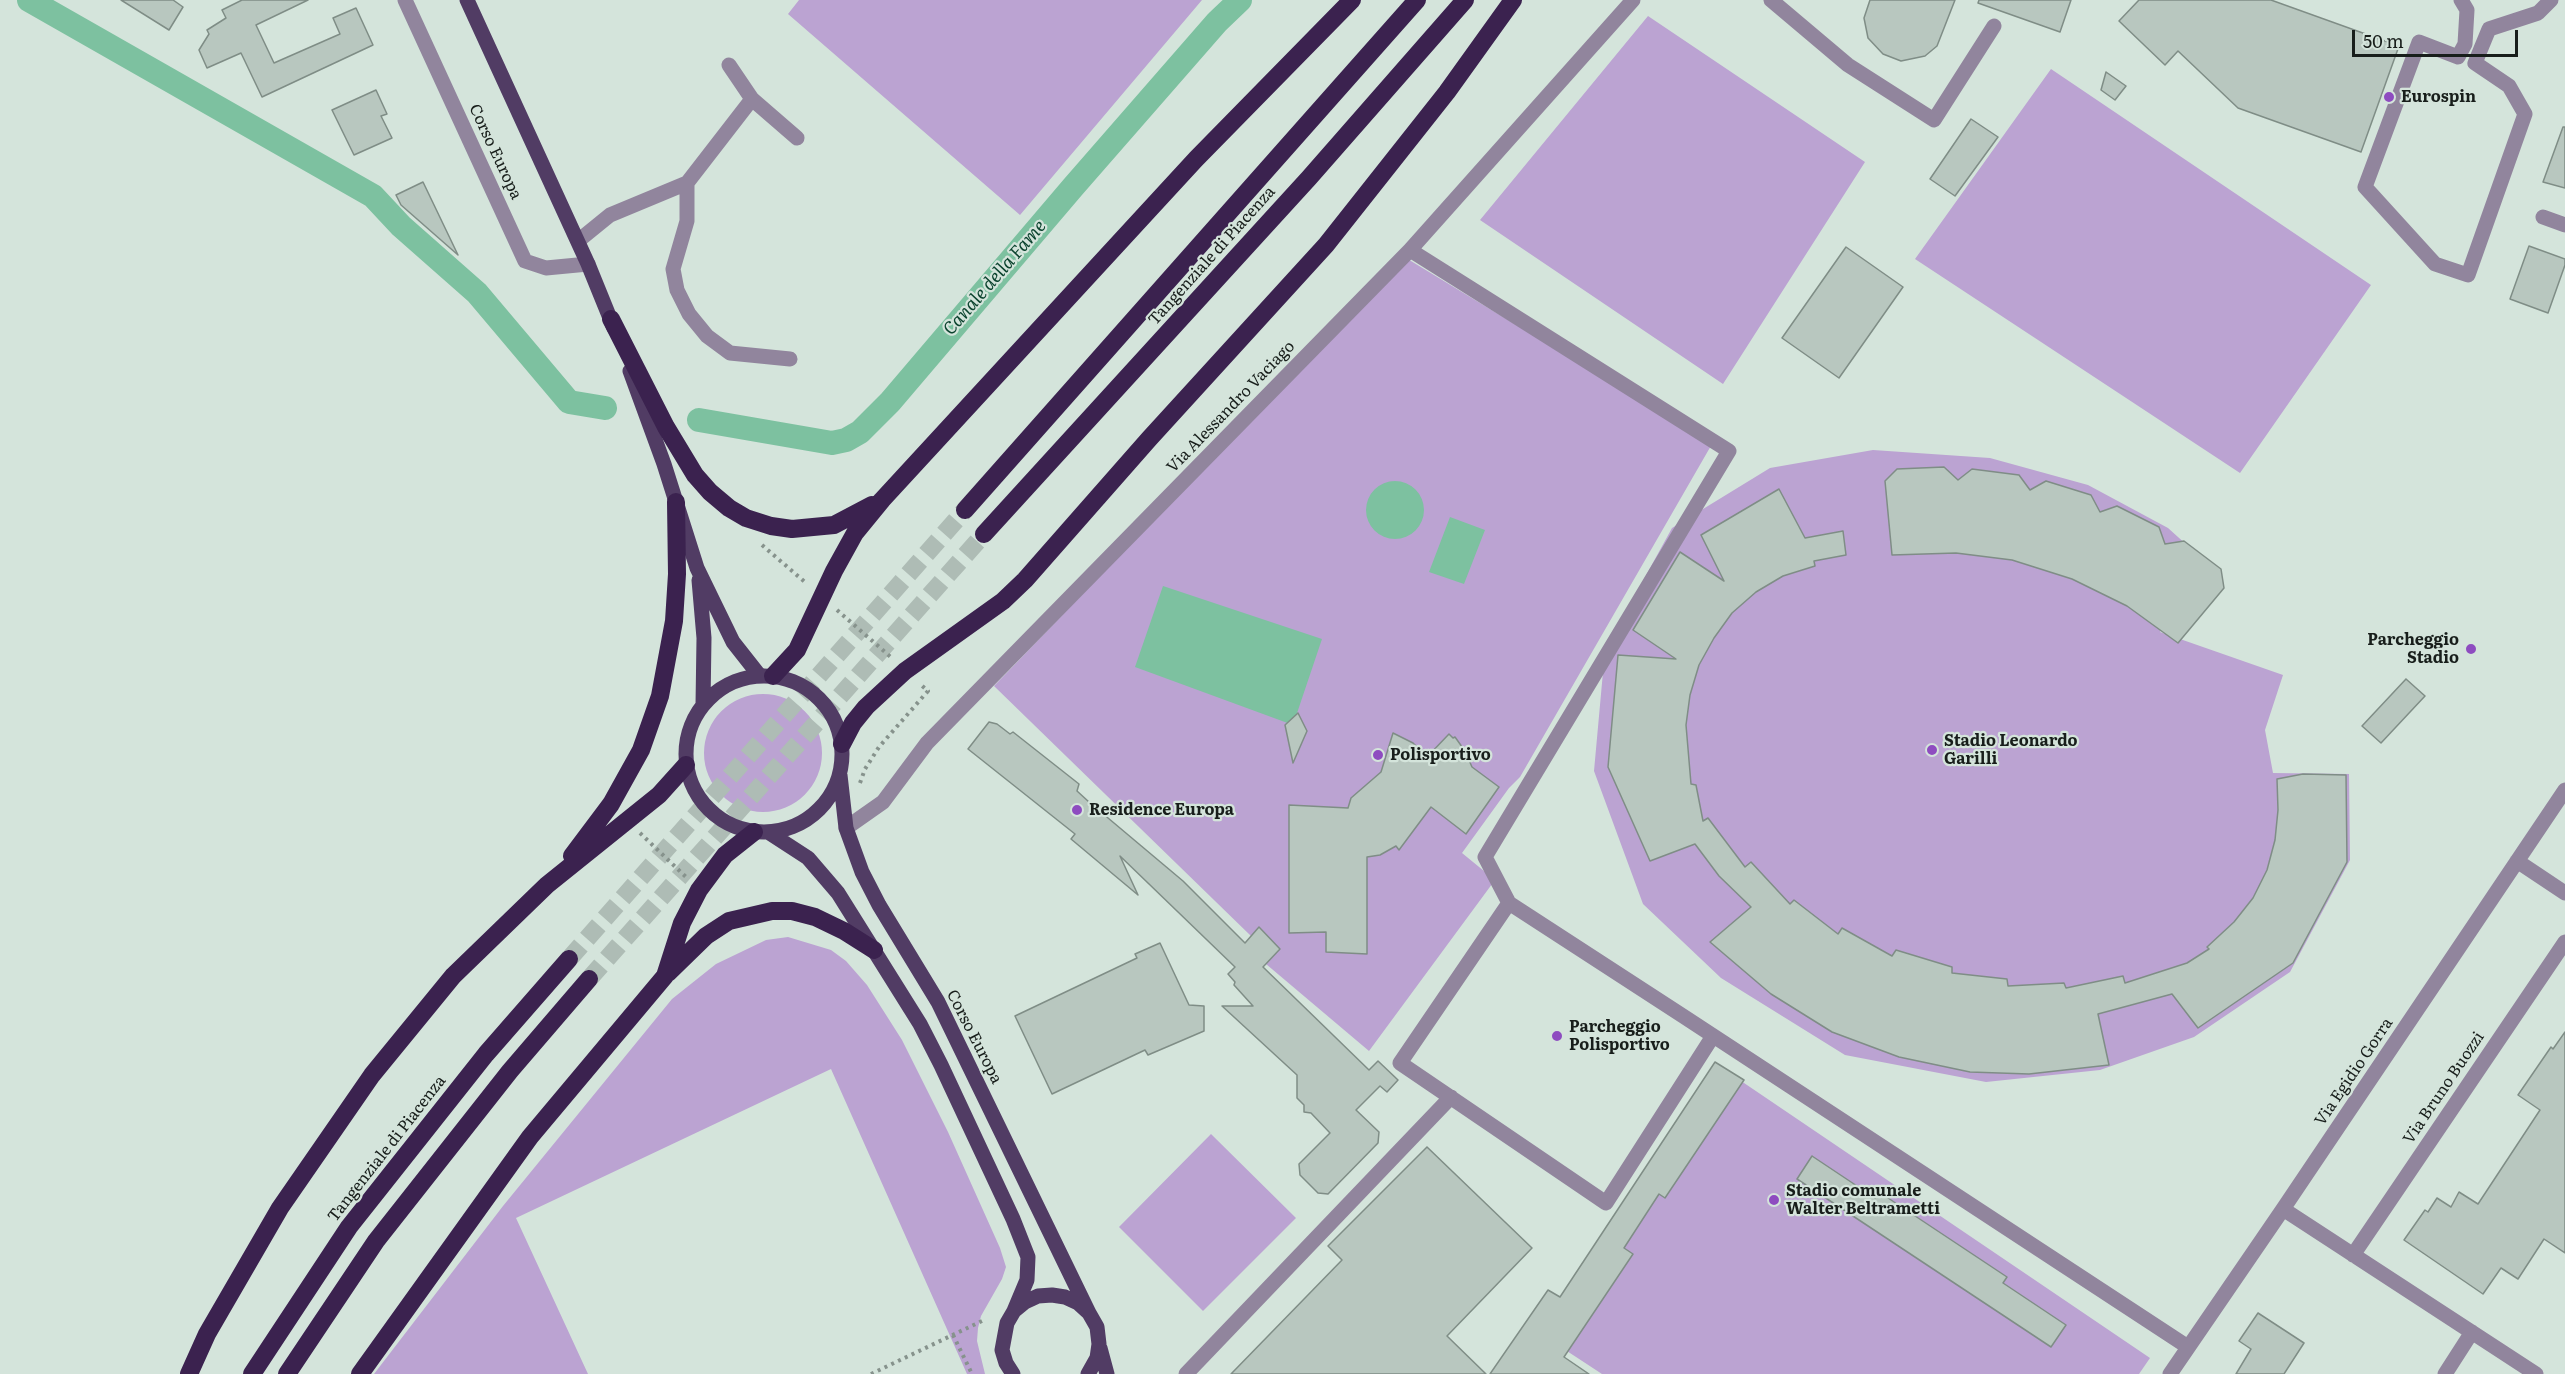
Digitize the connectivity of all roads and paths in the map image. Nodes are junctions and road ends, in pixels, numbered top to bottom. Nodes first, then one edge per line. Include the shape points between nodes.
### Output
1 (405, 0) edge
2 (466, 0) edge
3 (1352, 0) edge
4 (1417, 0) edge
5 (1464, 0) edge
6 (1514, 0) edge
7 (1633, 0) edge
8 (1771, 0) edge
9 (2461, 0) edge
10 (2551, 0) edge
11 (1994, 26) dead end
12 (729, 65) dead end
13 (753, 99) junction
14 (797, 138) dead end
15 (687, 183) junction
16 (2543, 217) dead end
17 (2565, 225) edge
18 (578, 241) junction
19 (1410, 249) junction
20 (588, 264) junction
21 (611, 319) junction
22 (790, 359) dead end
23 (882, 500) junction
24 (676, 502) junction
25 (964, 510) tunnel mouth
26 (984, 534) tunnel mouth
27 (754, 538) dead end
28 (697, 568) junction
29 (814, 589) dead end
30 (832, 606) dead end
31 (898, 663) dead end
32 (766, 675) junction
33 (913, 677) dead end
34 (703, 705) junction
35 (842, 744) junction
36 (686, 765) junction
37 (840, 775) junction
38 (860, 784) dead end
39 (2565, 790) edge
40 (846, 828) junction
41 (637, 829) dead end
42 (761, 832) junction
43 (2517, 861) junction
44 (689, 880) dead end
45 (547, 885) junction
46 (2565, 893) edge
47 (1509, 903) junction
48 (2565, 942) edge
49 (874, 950) junction
50 (569, 959) tunnel mouth
51 (665, 976) junction
52 (589, 979) tunnel mouth
53 (1713, 1036) junction
54 (1451, 1097) junction
55 (2283, 1209) junction
56 (2353, 1255) junction
57 (1014, 1311) junction
58 (1089, 1313) junction
59 (984, 1320) dead end
60 (2472, 1332) junction
61 (953, 1335) junction
62 (1099, 1344) junction
63 (2188, 1347) junction
64 (1008, 1370) edge
65 (189, 1374) edge
66 (252, 1374) edge
67 (287, 1374) edge
68 (360, 1374) edge
69 (871, 1374) edge
70 (972, 1374) edge
71 (1088, 1374) edge
72 (1107, 1374) edge
73 (1186, 1374) edge
74 (2170, 1374) edge
75 (2445, 1374) edge
76 (2536, 1374) edge

1 - 20 street, Corso Europa via 525,261 546,268
2 - 18 main road
3 - 23 highway via 1196,159
4 - 25 highway, Tangenziale di Piacenza
5 - 26 highway, Tangenziale di Piacenza via 1293,195
6 - 35 highway via 1326,245 1025,580 1003,601 905,671 866,707
7 - 19 street, Via Alessandro Vaciago
8 - 11 street via 1848,65 1934,120
9 - 10 street via 2467,10 2465,44 2458,57 2419,42 2365,186 2435,264 2468,275 2525,114 2509,86 2475,63 2489,29 2538,13
12 - 13 street
13 - 14 street
13 - 15 street
15 - 18 street via 610,215
15 - 22 street via 687,221 673,269 677,290 689,314 707,336 730,353
16 - 17 street
18 - 20 main road
19 - 40 street, Via Alessandro Vaciago via 927,743 883,802
19 - 47 street via 1729,451 1485,857
20 - 21 main road
21 - 23 highway via 695,475 729,508 746,518 792,529 834,525
21 - 24 main road
23 - 32 highway via 855,533 834,570 797,650
24 - 28 main road
24 - 45 highway via 674,621 660,696 641,750 611,804
27 - 29 path
28 - 32 main road via 733,642
28 - 34 main road via 704,627
30 - 31 path
32 - 34 main road via 738,680
32 - 35 main road via 798,683 819,698 835,719
33 - 38 path via 928,691 879,747
34 - 36 main road via 686,744
35 - 37 main road
36 - 42 main road via 694,790 709,810 730,825
36 - 45 highway via 652,802
37 - 40 main road, Corso Europa
37 - 42 main road via 832,793 813,815 787,829
39 - 43 street, Via Egidio Gorra
40 - 58 main road, Corso Europa via 862,873 938,1002
41 - 44 path
42 - 49 main road via 808,858 838,892
42 - 51 highway via 726,855 699,890 682,922
43 - 46 street
43 - 55 street, Via Egidio Gorra
45 - 65 highway via 453,976 372,1075 280,1208 207,1334
47 - 53 street
47 - 54 street via 1400,1063
48 - 56 street, Via Bruno Buozzi
49 - 51 highway via 815,917 772,911 729,921 706,936
49 - 57 main road via 941,1065 1023,1241 1028,1280
50 - 66 highway, Tangenziale di Piacenza via 486,1053 349,1227
51 - 68 highway via 530,1137
52 - 67 highway via 510,1071 376,1241
53 - 54 street via 1606,1203
53 - 63 street
54 - 73 street
55 - 56 street
55 - 63 street, Via Egidio Gorra
56 - 60 street
57 - 58 main road via 1038,1296 1052,1295 1072,1300
57 - 64 main road via 1003,1336 1002,1350
58 - 62 main road, Corso Europa via 1097,1327
59 - 61 path
60 - 75 street
60 - 76 street
61 - 69 path
61 - 70 path
62 - 71 main road
62 - 72 main road
63 - 74 street, Via Egidio Gorra

